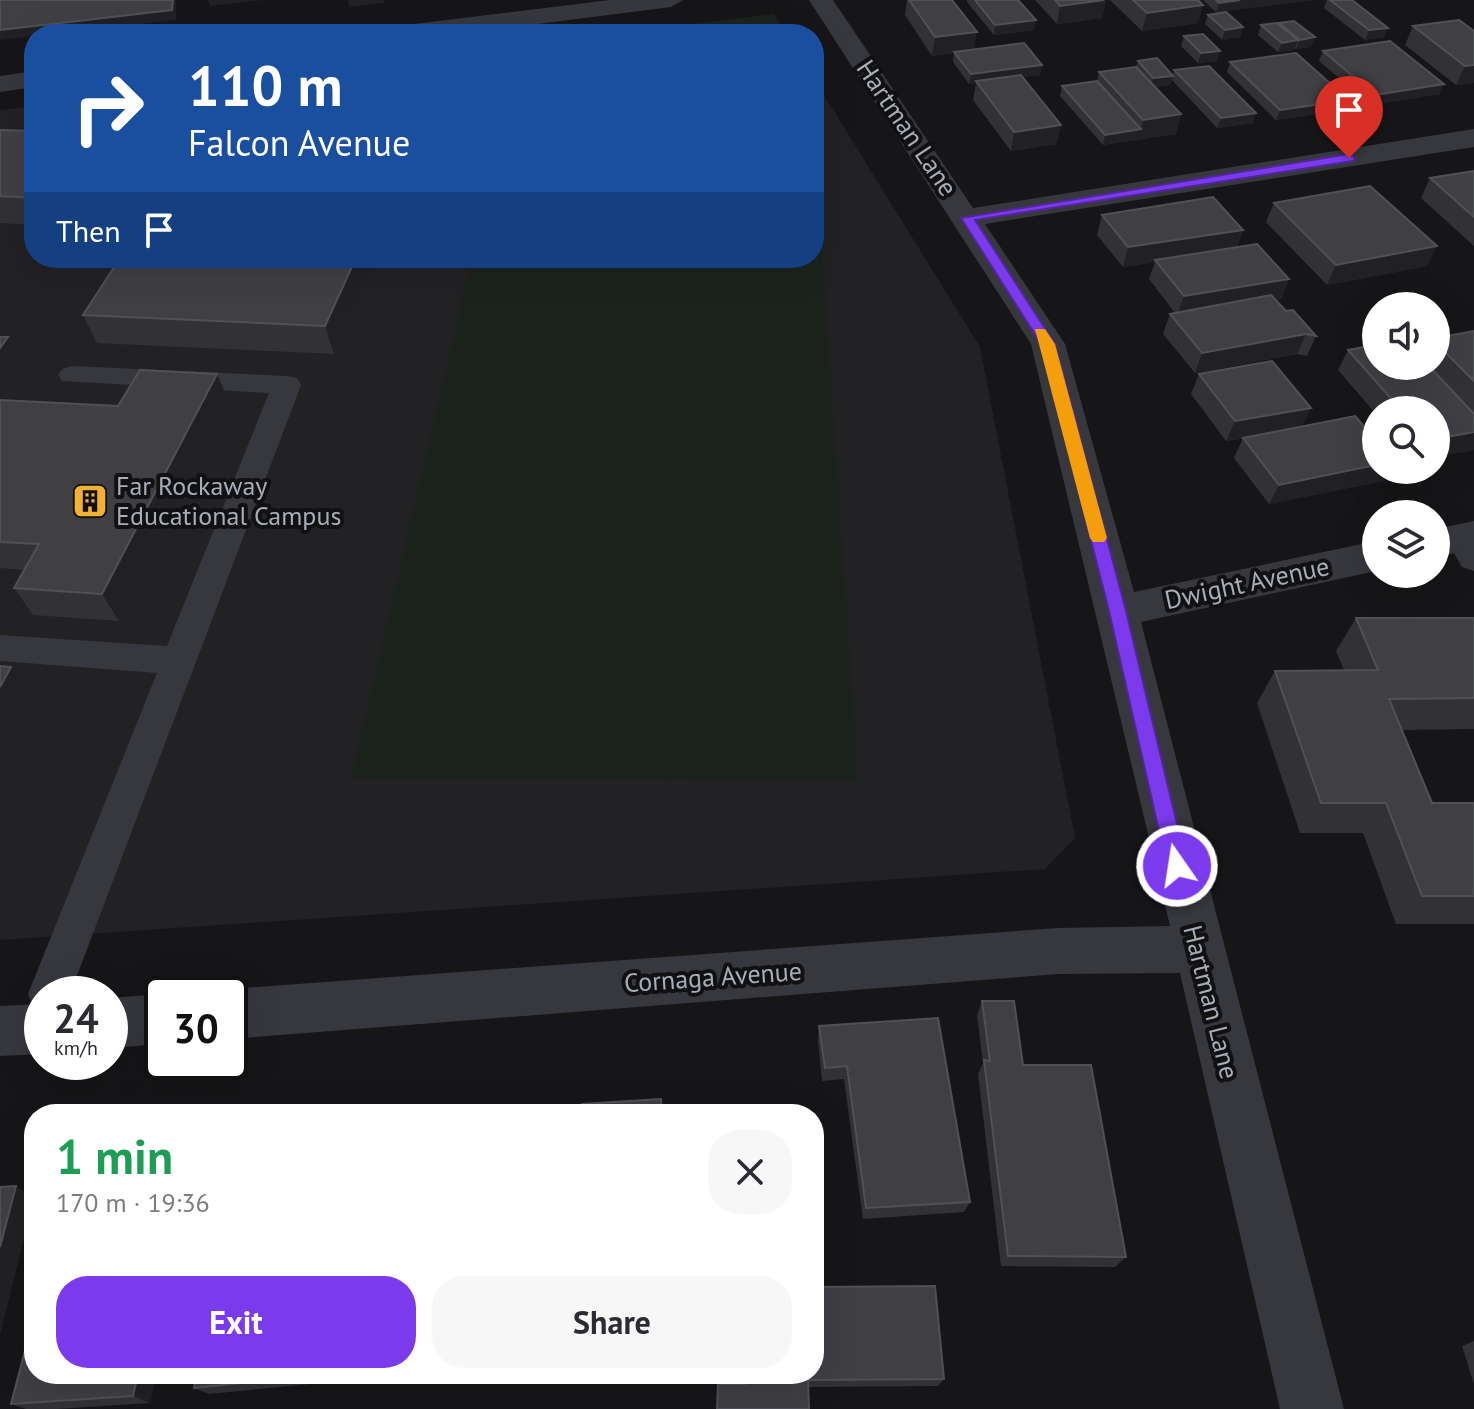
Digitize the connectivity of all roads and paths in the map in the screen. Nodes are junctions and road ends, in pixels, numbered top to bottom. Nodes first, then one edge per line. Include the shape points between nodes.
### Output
1 (671, 0) edge
2 (821, 0) edge
3 (478, 24) edge
4 (24, 80) edge
5 (0, 84) edge
6 (1474, 138) edge
7 (967, 218) junction
8 (72, 375) dead end
9 (1362, 559) edge
10 (1118, 611) junction
11 (0, 648) edge
12 (181, 661) junction
13 (1197, 949) junction
14 (51, 976) edge
15 (248, 1013) edge
16 (1312, 1409) edge

1 - 3 street
2 - 7 street, Hartman Lane
4 - 5 street
6 - 7 street
7 - 10 street, Hartman Lane via 1048,344
8 - 12 lane via 287,385
9 - 10 street, Dwight Avenue
10 - 13 street, Hartman Lane
11 - 12 lane
12 - 14 lane
13 - 15 street, Cornaga Avenue via 1058,951
13 - 16 street, Hartman Lane

